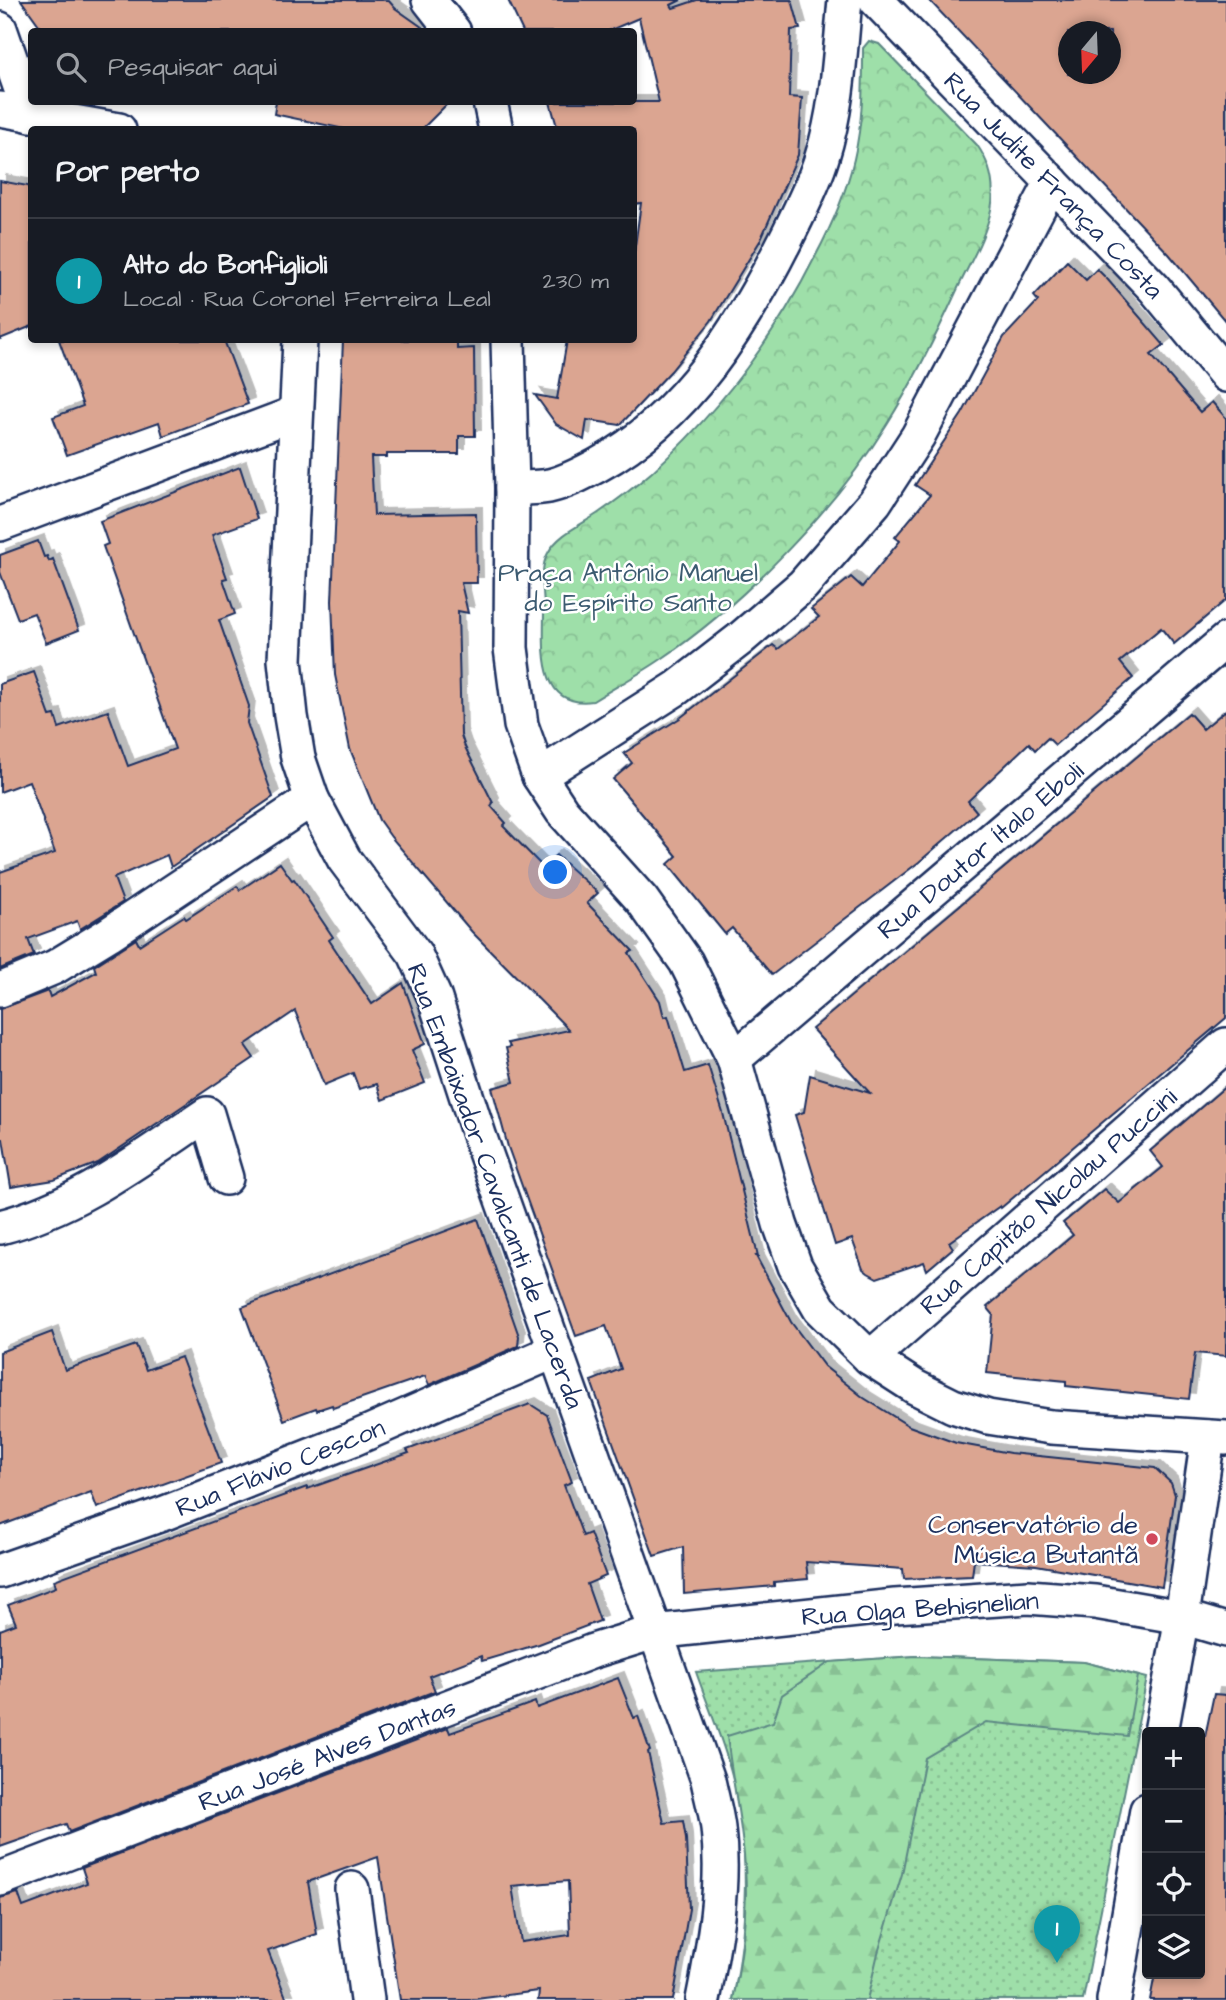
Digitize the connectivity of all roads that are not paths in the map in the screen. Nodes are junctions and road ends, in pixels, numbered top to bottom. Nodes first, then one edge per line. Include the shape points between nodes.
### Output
1 (429, 0) edge
2 (845, 0) edge
3 (876, 0) edge
4 (451, 28) edge
5 (0, 29) edge
6 (492, 105) edge
7 (15, 112) edge
8 (96, 126) edge
9 (495, 126) edge
10 (1052, 182) junction
11 (300, 343) edge
12 (508, 343) edge
13 (1226, 375) edge
14 (296, 413) junction
15 (512, 488) junction
16 (0, 524) edge
17 (1226, 640) edge
18 (539, 776) junction
19 (312, 799) junction
20 (0, 990) edge
21 (1226, 1045) edge
22 (734, 1059) junction
23 (226, 1178) dead end
24 (0, 1227) edge
25 (555, 1351) junction
26 (870, 1358) junction
27 (1217, 1438) edge
28 (0, 1571) edge
29 (1182, 1617) junction
30 (1226, 1630) edge
31 (654, 1632) junction
32 (1162, 1727) edge
33 (1142, 1839) edge
34 (0, 1879) edge
35 (352, 1889) dead end
36 (368, 2000) edge
37 (703, 2000) edge
38 (1114, 2000) edge

1 - 4 street
2 - 15 street via 831,123 821,159 767,277 722,348 654,427 616,456 549,486
3 - 10 street, Rua Judite França Costa
5 - 7 street
6 - 9 street
7 - 8 street
10 - 13 street, Rua Judite França Costa via 1154,288
10 - 18 street via 918,436 875,502 803,585 739,640 677,688
11 - 14 street, Rua Embaixador Cavalcanti de Lacerda
12 - 15 street
14 - 16 street
14 - 19 street, Rua Embaixador Cavalcanti de Lacerda via 285,660 298,758
15 - 18 street via 511,648 521,724
17 - 22 street, Rua Doutor Ítalo Eboli
18 - 22 street via 562,811 642,900 686,962
19 - 20 street via 55,967
19 - 25 street, Rua Embaixador Cavalcanti de Lacerda via 344,859 415,954 434,996
21 - 26 street, Rua Capitão Nicolau Puccini
22 - 26 street via 795,1266 820,1309
23 - 24 street via 207,1114 105,1183 30,1219
25 - 28 street, Rua Flávio Cescon via 353,1439
25 - 31 street, Rua Embaixador Cavalcanti de Lacerda
26 - 27 street via 943,1401 988,1417 1051,1427
27 - 29 street
29 - 30 street, Rua Olga Behisnelian
29 - 31 street, Rua Olga Behisnelian via 1095,1602 1028,1597
29 - 32 street
31 - 34 street, Rua José Alves Dantas via 593,1651
31 - 37 street, Rua Embaixador Cavalcanti de Lacerda via 708,1780 718,1828 715,1937
33 - 38 street
35 - 36 street

